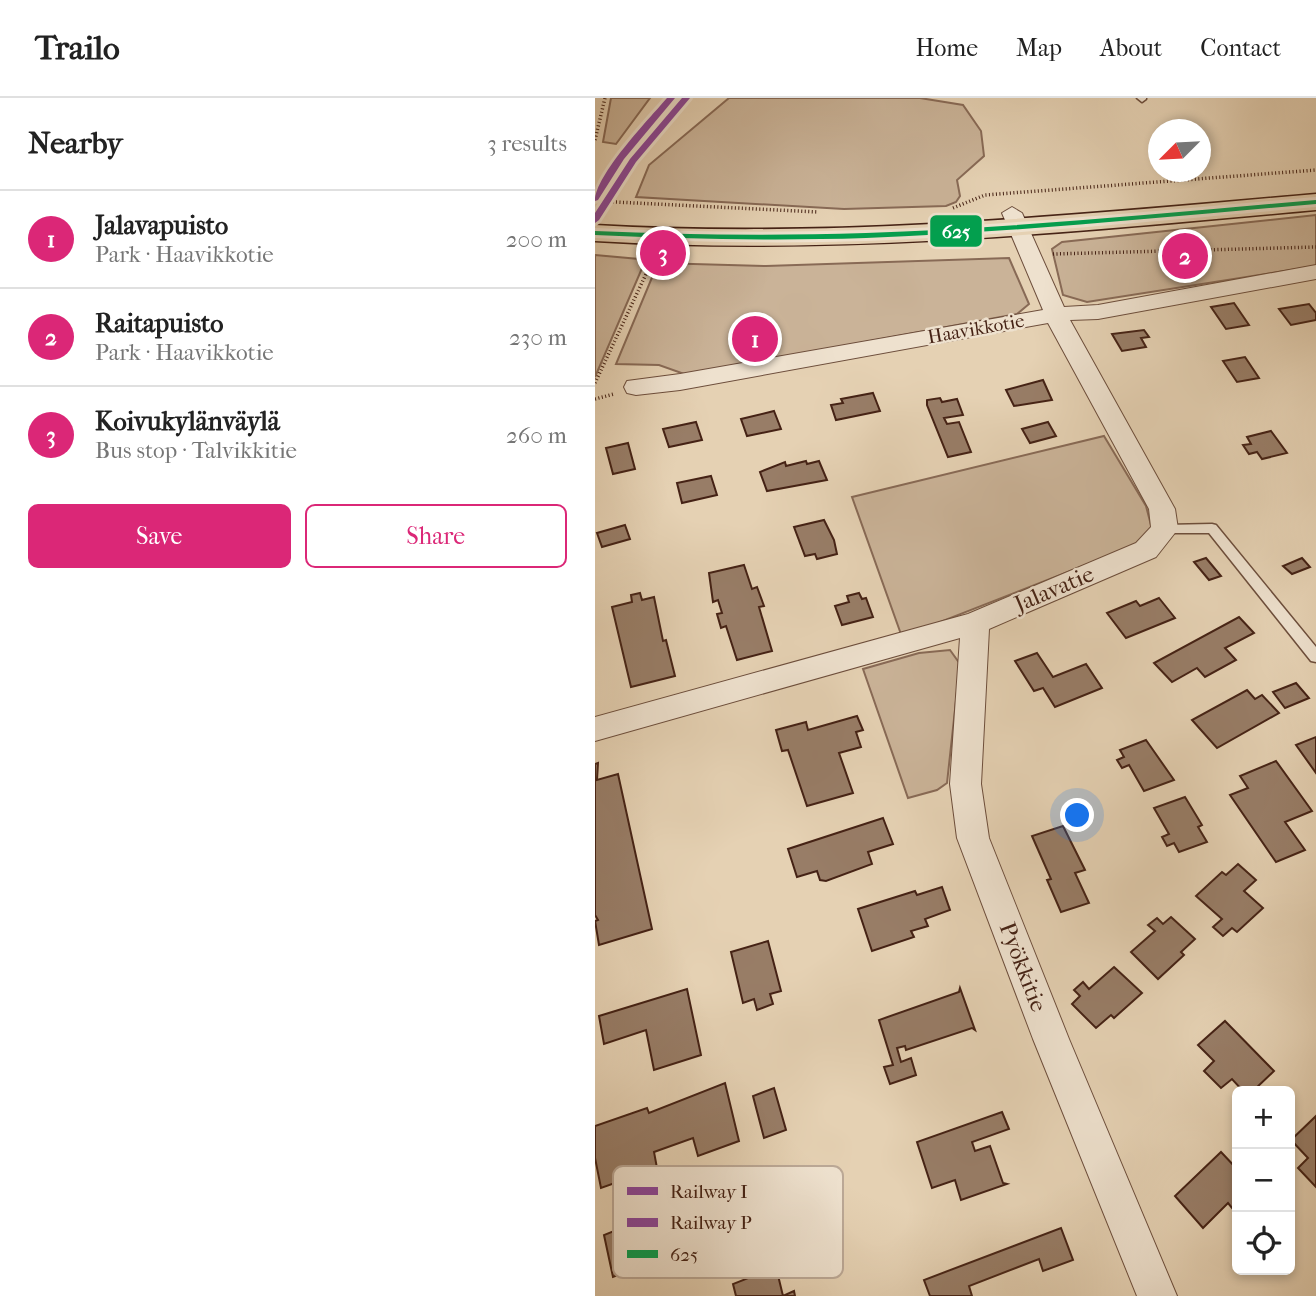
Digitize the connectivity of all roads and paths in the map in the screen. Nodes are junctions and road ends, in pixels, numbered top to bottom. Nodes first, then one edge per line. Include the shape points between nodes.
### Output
1 (605, 98) edge
2 (595, 140) edge
3 (1316, 170) edge
4 (1316, 188) edge
5 (595, 201) edge
6 (1316, 202) edge
7 (949, 208) dead end
8 (595, 212) edge
9 (825, 212) dead end
10 (1016, 221) junction
11 (595, 233) edge
12 (1316, 247) edge
13 (1046, 254) dead end
14 (654, 257) dead end
15 (1316, 272) edge
16 (1056, 314) junction
17 (595, 383) edge
18 (636, 387) dead end
19 (1165, 529) junction
20 (975, 622) junction
21 (1316, 657) edge
22 (595, 729) edge
23 (1157, 1296) edge

1 - 2 path
3 - 7 path via 985,195
4 - 10 main road
5 - 9 path
6 - 10 main road
8 - 10 main road via 848,221
10 - 11 main road via 781,241
10 - 16 street
12 - 13 path
14 - 17 path
15 - 16 street, Haavikkotie via 1098,312
16 - 18 street, Haavikkotie
16 - 19 street via 1162,509
19 - 20 street, Jalavatie via 1146,550
19 - 21 lane via 1212,528
20 - 22 street, Jalavatie
20 - 23 street, Pyökkitie via 973,698 963,779 973,838

